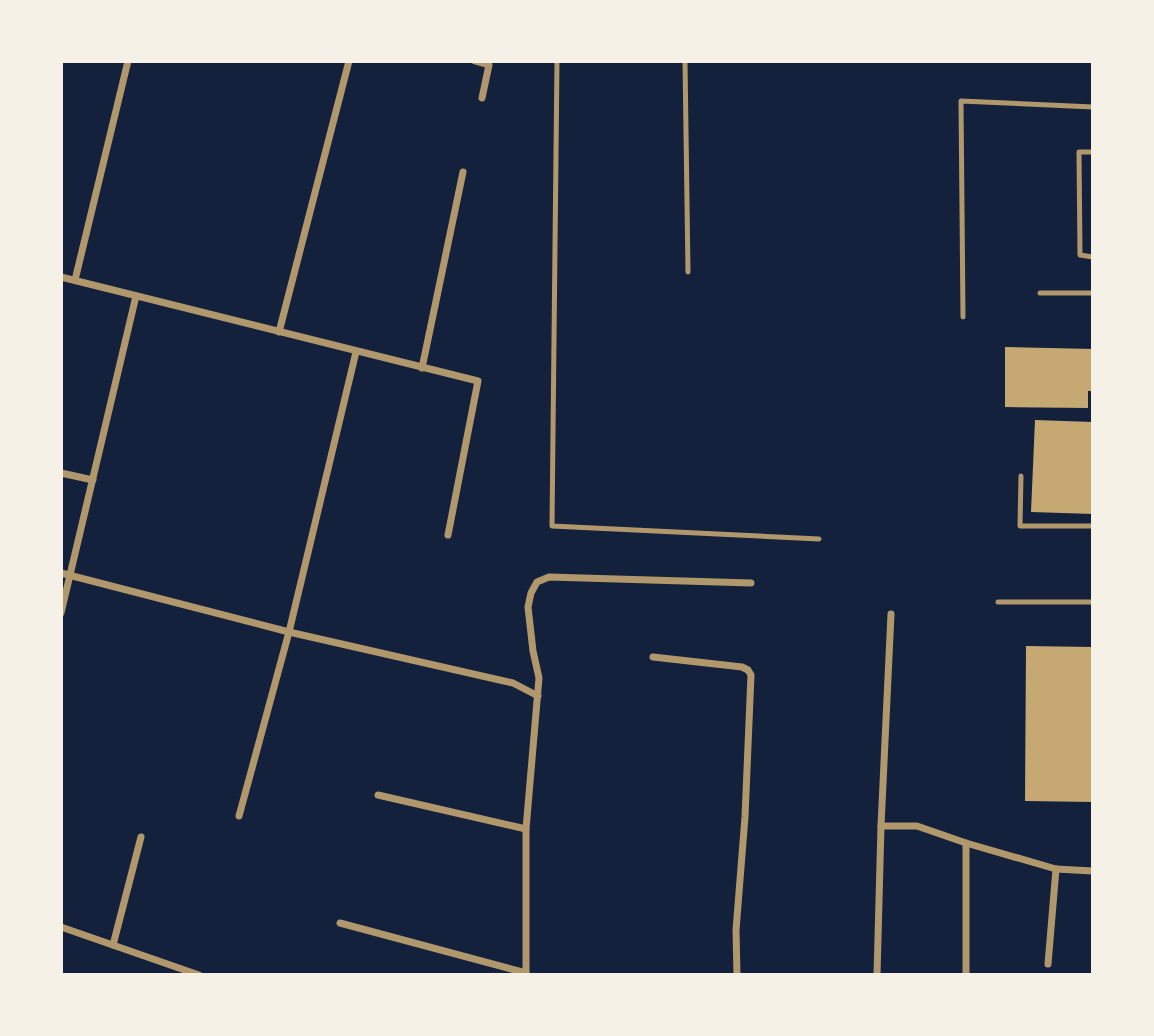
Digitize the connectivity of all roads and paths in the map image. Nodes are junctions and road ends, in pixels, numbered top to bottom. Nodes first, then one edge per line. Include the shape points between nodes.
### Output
1 (128, 61) edge
2 (349, 61) edge
3 (475, 61) edge
4 (557, 61) edge
5 (685, 61) edge
6 (482, 98) dead end
7 (1093, 107) edge
8 (1093, 152) edge
9 (463, 172) dead end
10 (1093, 257) edge
11 (688, 272) dead end
12 (61, 277) edge
13 (75, 280) junction
14 (1040, 293) dead end
15 (1093, 293) edge
16 (136, 296) junction
17 (963, 317) dead end
18 (279, 332) junction
19 (356, 352) junction
20 (422, 368) junction
21 (61, 473) edge
22 (1021, 476) dead end
23 (93, 480) junction
24 (1093, 526) edge
25 (449, 535) dead end
26 (819, 539) dead end
27 (61, 573) edge
28 (70, 576) junction
29 (751, 583) dead end
30 (998, 602) dead end
31 (1093, 602) edge
32 (61, 613) edge
33 (891, 614) dead end
34 (289, 632) junction
35 (653, 657) dead end
36 (538, 695) junction
37 (378, 795) dead end
38 (239, 816) dead end
39 (880, 826) junction
40 (526, 830) junction
41 (141, 837) dead end
42 (966, 843) junction
43 (1056, 869) junction
44 (1093, 871) edge
45 (340, 923) dead end
46 (61, 927) edge
47 (113, 945) junction
48 (1048, 964) dead end
49 (526, 974) edge
50 (199, 975) edge
51 (737, 975) edge
52 (877, 975) edge
53 (966, 975) edge

1 - 13 street
2 - 18 street
3 - 6 street via 489,65
4 - 26 lane via 552,526
5 - 11 lane
7 - 17 lane via 961,101
8 - 10 lane via 1079,152 1080,255
9 - 20 street
12 - 13 street
13 - 16 street
14 - 15 lane
16 - 18 street
16 - 23 street
18 - 19 street
19 - 20 street
19 - 34 street
20 - 25 street via 478,381
21 - 23 street
22 - 24 lane via 1020,526
23 - 28 street
27 - 28 street
28 - 32 street
28 - 34 street
29 - 36 street via 549,577 537,582 528,607
30 - 31 lane
33 - 39 street
34 - 36 street via 513,683
34 - 38 street
35 - 51 street via 742,667 751,675
36 - 40 street
37 - 40 street
39 - 42 street via 917,826
39 - 52 street
40 - 49 street
41 - 47 street
42 - 43 street
42 - 53 street
43 - 44 street
43 - 48 street
45 - 49 street
46 - 47 street
47 - 50 street

